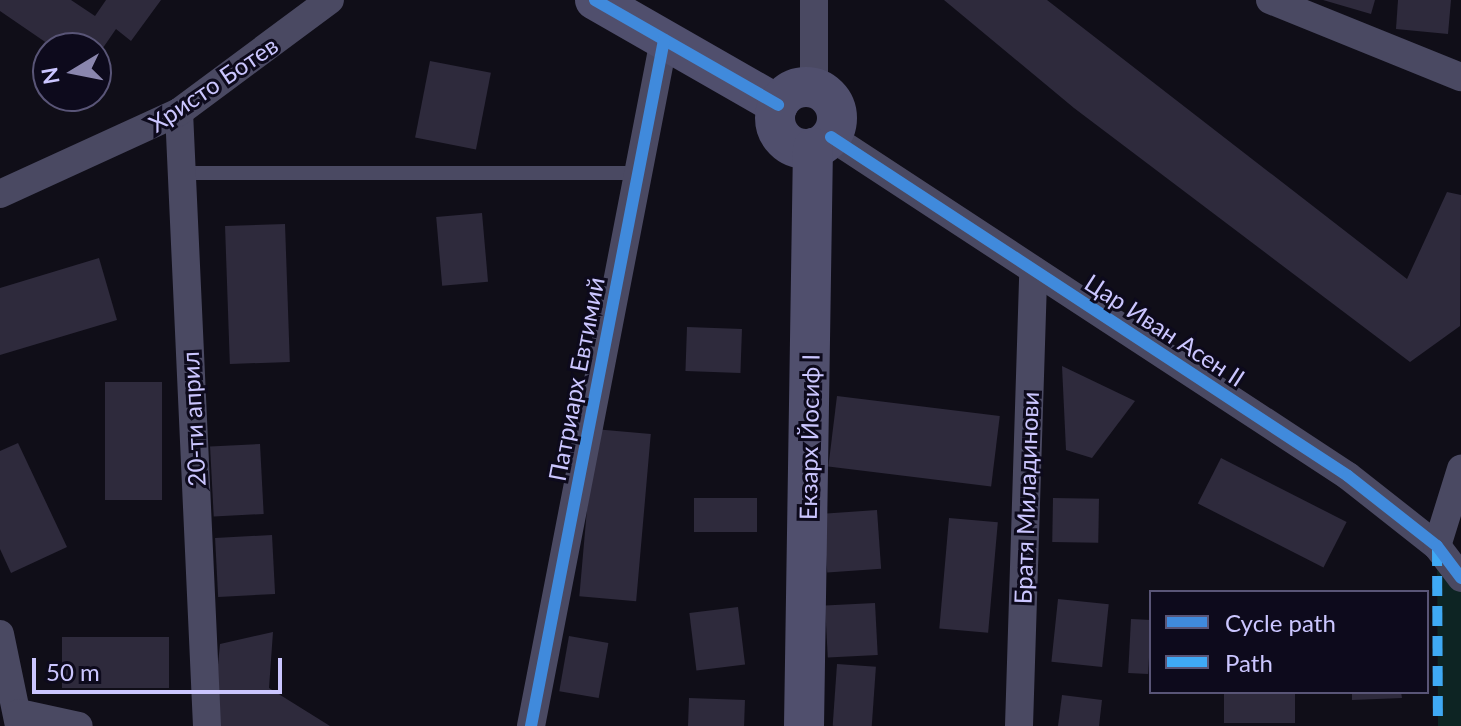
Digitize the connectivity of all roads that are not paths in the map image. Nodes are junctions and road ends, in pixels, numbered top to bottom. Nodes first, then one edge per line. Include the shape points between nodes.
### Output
1 (330, 0) edge
2 (595, 0) edge
3 (814, 0) edge
4 (1270, 0) edge
5 (664, 40) junction
6 (1461, 77) edge
7 (814, 88) junction
8 (778, 105) junction
9 (179, 112) junction
10 (822, 142) junction
11 (182, 173) junction
12 (638, 173) junction
13 (0, 194) edge
14 (1033, 270) junction
15 (1461, 469) edge
16 (1437, 546) junction
17 (1461, 578) edge
18 (0, 634) edge
19 (19, 719) edge
20 (79, 726) edge
21 (207, 726) edge
22 (531, 726) edge
23 (804, 726) edge
24 (1019, 726) edge

1 - 9 street, Христо Ботев
2 - 5 street
3 - 7 street
4 - 6 street
5 - 8 street
5 - 12 street, Патриарх Евтимий
7 - 8 street via 793,90
7 - 10 street via 836,108
8 - 10 street via 780,135 795,147
9 - 11 street, 20-ти април
9 - 13 street, Христо Ботев
10 - 14 street, Цар Иван Асен II
10 - 23 street, Екзарх Йосиф I
11 - 12 lane
11 - 21 street, 20-ти април
12 - 22 street, Патриарх Евтимий
14 - 16 street, Цар Иван Асен II via 1348,476
14 - 24 street, Братя Миладинови
15 - 16 street
16 - 17 street, Цар Иван Асен II
18 - 19 street
19 - 20 street

